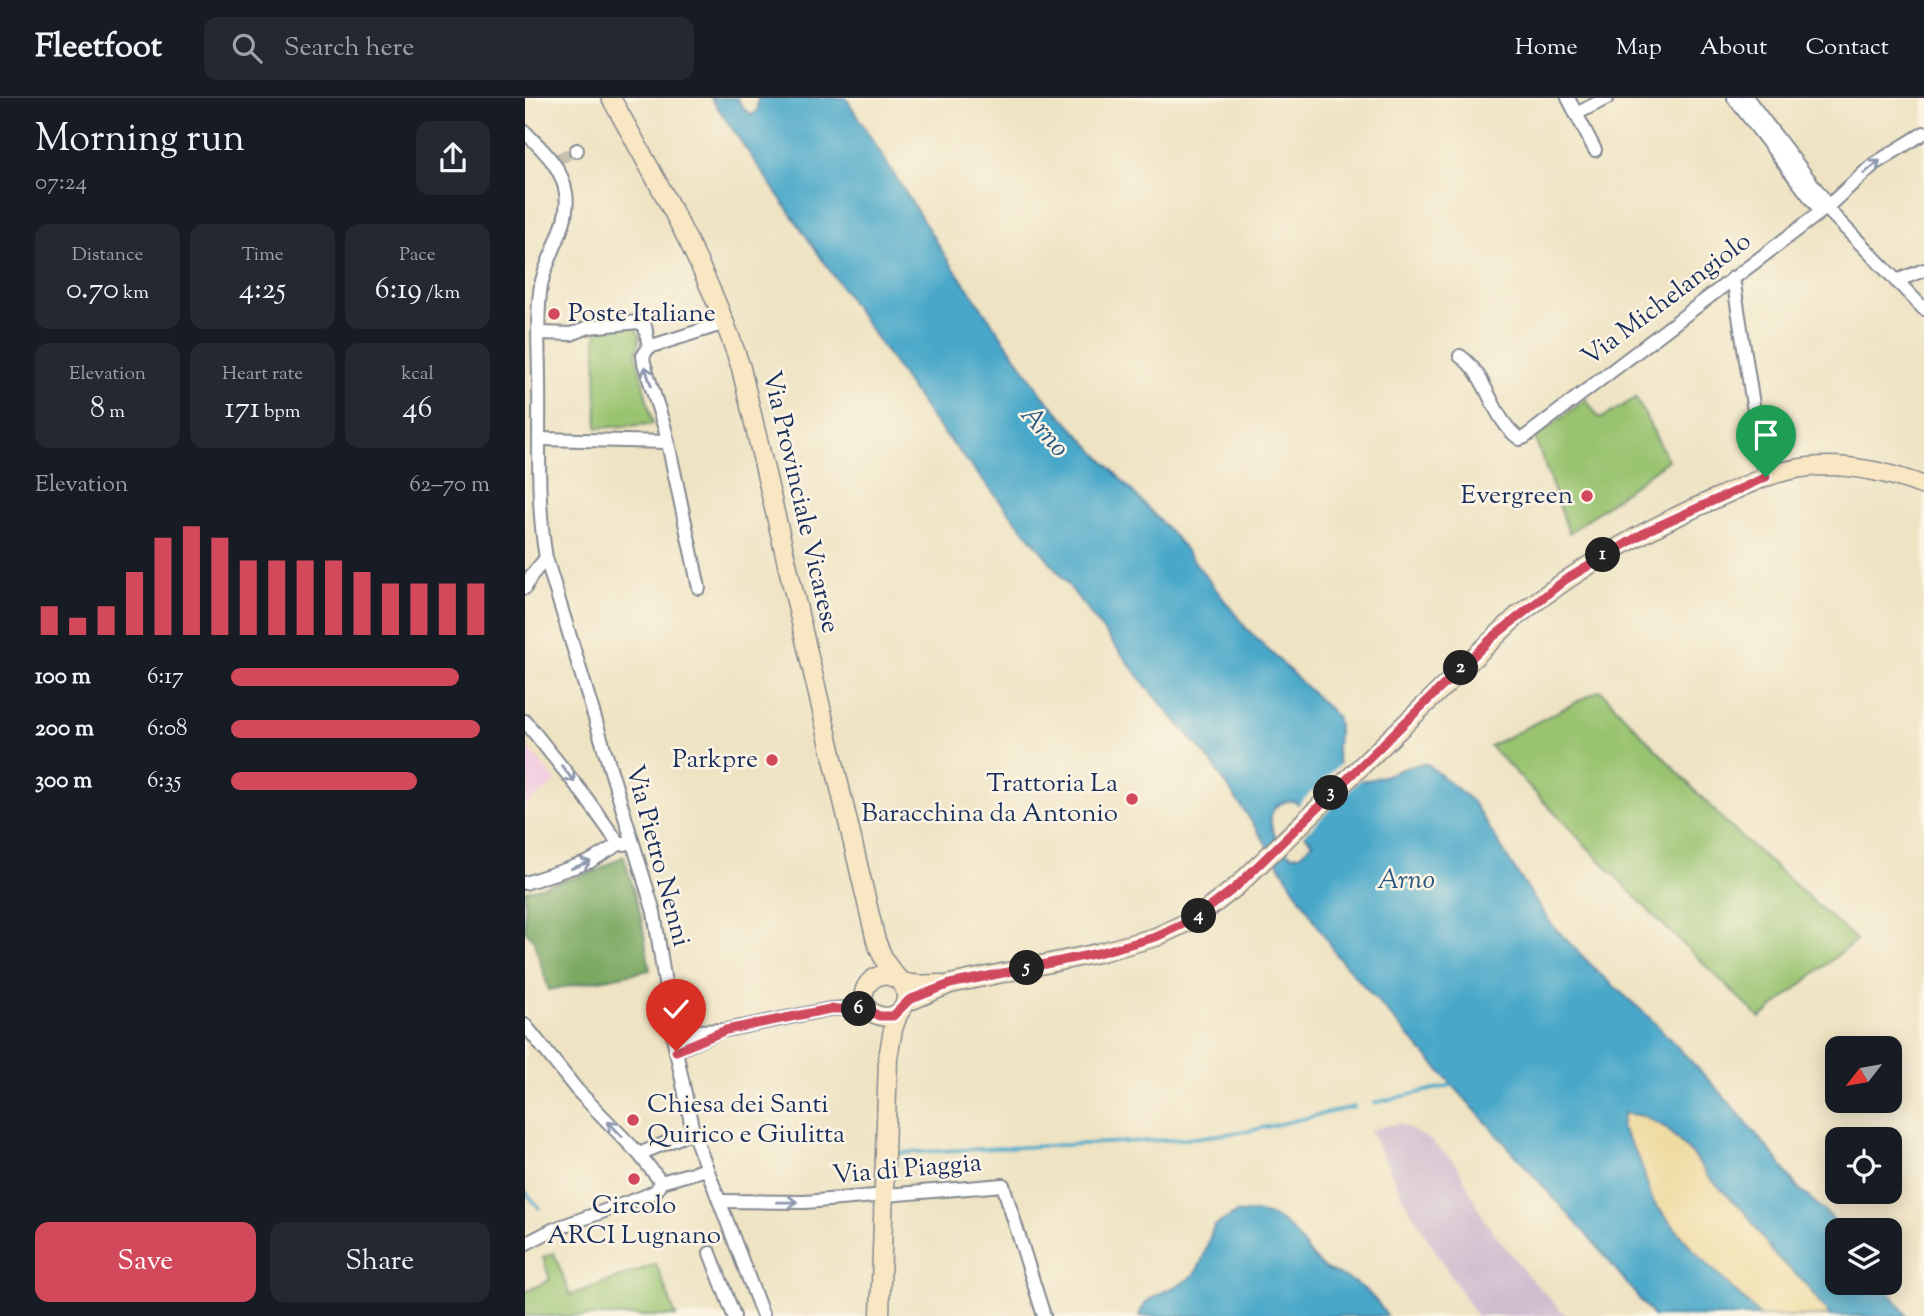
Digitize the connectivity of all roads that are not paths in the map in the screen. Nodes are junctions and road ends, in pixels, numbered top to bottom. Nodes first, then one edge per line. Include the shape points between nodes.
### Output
1 (611, 98) edge
2 (1567, 98) edge
3 (1607, 98) edge
4 (1734, 98) edge
5 (1747, 98) edge
6 (1576, 114) junction
7 (525, 132) edge
8 (1924, 133) edge
9 (1595, 150) dead end
10 (1826, 208) junction
11 (1924, 270) edge
12 (1733, 278) junction
13 (1896, 281) junction
14 (1924, 309) edge
15 (726, 323) junction
16 (544, 334) junction
17 (649, 347) junction
18 (1460, 356) dead end
19 (540, 439) junction
20 (668, 442) junction
21 (1763, 468) dead end
22 (1924, 486) edge
23 (546, 558) junction
24 (525, 588) edge
25 (699, 588) dead end
26 (525, 721) edge
27 (634, 843) junction
28 (618, 844) junction
29 (525, 883) edge
30 (876, 941) junction
31 (899, 981) junction
32 (869, 983) junction
33 (950, 984) junction
34 (902, 1008) junction
35 (830, 1009) junction
36 (872, 1013) junction
37 (670, 1017) junction
38 (525, 1024) edge
39 (726, 1030) junction
40 (698, 1031) junction
41 (675, 1046) junction
42 (888, 1058) junction
43 (693, 1132) junction
44 (639, 1154) junction
45 (707, 1169) junction
46 (661, 1182) junction
47 (884, 1196) junction
48 (719, 1201) junction
49 (525, 1244) edge
50 (710, 1253) dead end
51 (734, 1316) edge
52 (763, 1316) edge
53 (880, 1316) edge
54 (1044, 1316) edge

1 - 15 main road, Via Provinciale Vicarese
2 - 6 street
3 - 6 street
4 - 10 street via 1816,205
5 - 10 street
6 - 9 street
7 - 16 street, Via Pietro Nenni via 555,160 567,198 541,287
10 -> 8 street, Via Michelangiolo via 1874,164
10 - 12 street, Via Michelangiolo
10 - 13 street
11 - 13 street
12 - 18 street, Via Michelangiolo via 1520,439 1506,427 1473,366
12 - 21 street
13 - 14 street
15 - 17 street
15 - 30 main road, Via Provinciale Vicarese via 744,381
16 - 17 street via 571,334 633,321 642,323
16 - 19 street, Via Pietro Nenni
20 -> 17 street via 644,363
19 - 20 street
19 - 23 street, Via Pietro Nenni
20 - 25 street
22 - 33 main road via 1884,472 1809,467 1766,477 1649,530 1591,562 1517,616 1236,887 1196,918 1148,940
23 - 24 street
23 - 27 street, Via Pietro Nenni
26 -> 28 street
27 - 28 street
27 - 37 street, Via Pietro Nenni via 654,912
29 -> 28 street via 589,862
30 - 31 main road, Via Provinciale Vicarese
30 - 32 main road, Via Provinciale Vicarese
31 - 32 main road via 888,975
31 - 33 main road
31 - 34 main road via 906,993
32 - 35 street via 851,1000
32 - 36 main road via 864,1001
33 - 34 main road
34 - 36 main road via 886,1017
34 - 42 main road
35 - 36 street
35 - 39 street
36 - 42 main road
37 - 40 street via 682,1027
37 - 41 street, Via Pietro Nenni
44 -> 38 street via 577,1090
39 - 40 street
39 - 41 street
40 - 41 street via 685,1034
41 - 43 street, Via Pietro Nenni
42 - 47 main road
43 - 44 street
43 - 45 street, Via Pietro Nenni
44 - 46 street
45 - 46 street
45 - 48 street, Via Pietro Nenni
46 - 49 street via 656,1191 643,1197
48 -> 47 street, Via di Piaggia via 806,1202
47 - 53 main road
47 - 54 street, Via di Piaggia via 1003,1185
48 - 52 street, Via Pietro Nenni
50 - 51 street

